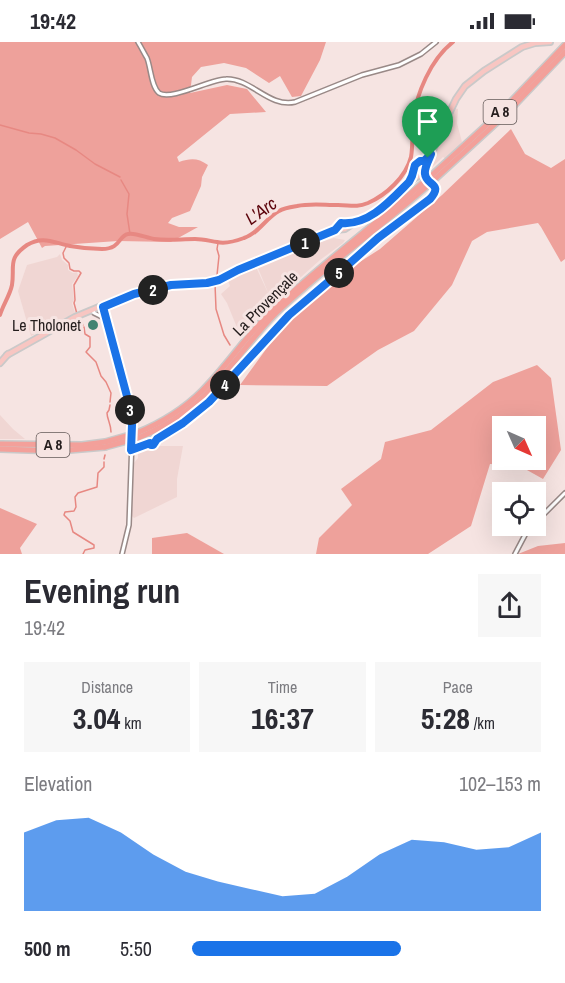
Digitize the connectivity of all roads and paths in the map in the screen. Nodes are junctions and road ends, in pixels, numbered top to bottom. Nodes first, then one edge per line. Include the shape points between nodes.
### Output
1 (138, 42) edge
2 (436, 42) edge
3 (542, 42) edge
4 (550, 42) edge
5 (535, 43) edge
6 (565, 45) edge
7 (565, 52) edge
8 (427, 159) junction
9 (413, 171) junction
10 (426, 176) junction
11 (409, 182) junction
12 (102, 305) junction
13 (93, 311) junction
14 (77, 316) junction
15 (106, 319) junction
16 (0, 363) edge
17 (0, 444) edge
18 (105, 445) junction
19 (0, 449) edge
20 (131, 450) junction
21 (565, 493) edge
22 (546, 511) edge
23 (524, 536) edge
24 (122, 554) edge
25 (514, 554) edge

1 - 2 street via 160,94 231,79 284,103 399,65
3 - 4 main road
3 - 5 main road
5 - 8 main road via 505,57 465,86
6 - 10 highway, La Provençale / A 8 via 504,109
7 - 10 highway, La Provençale / A 8 via 507,113
8 - 9 main road via 417,162
8 - 10 main road
9 - 10 main road
9 - 11 main road
10 - 11 main road
10 - 18 highway, La Provençale / A 8, bridge via 401,209 275,315 191,408 163,426
10 - 20 street via 435,188 430,199 289,315 196,413 152,442
11 - 12 main road via 364,219 219,280 171,285
12 - 13 main road
12 - 14 main road
12 - 15 street
13 - 14 main road
13 - 15 street
14 - 16 main road via 14,349
15 - 20 street via 131,412
17 - 18 highway, La Provençale / A 8
18 - 19 highway, La Provençale / A 8 via 58,451
20 - 24 street via 129,525
21 - 22 street
23 - 25 street

